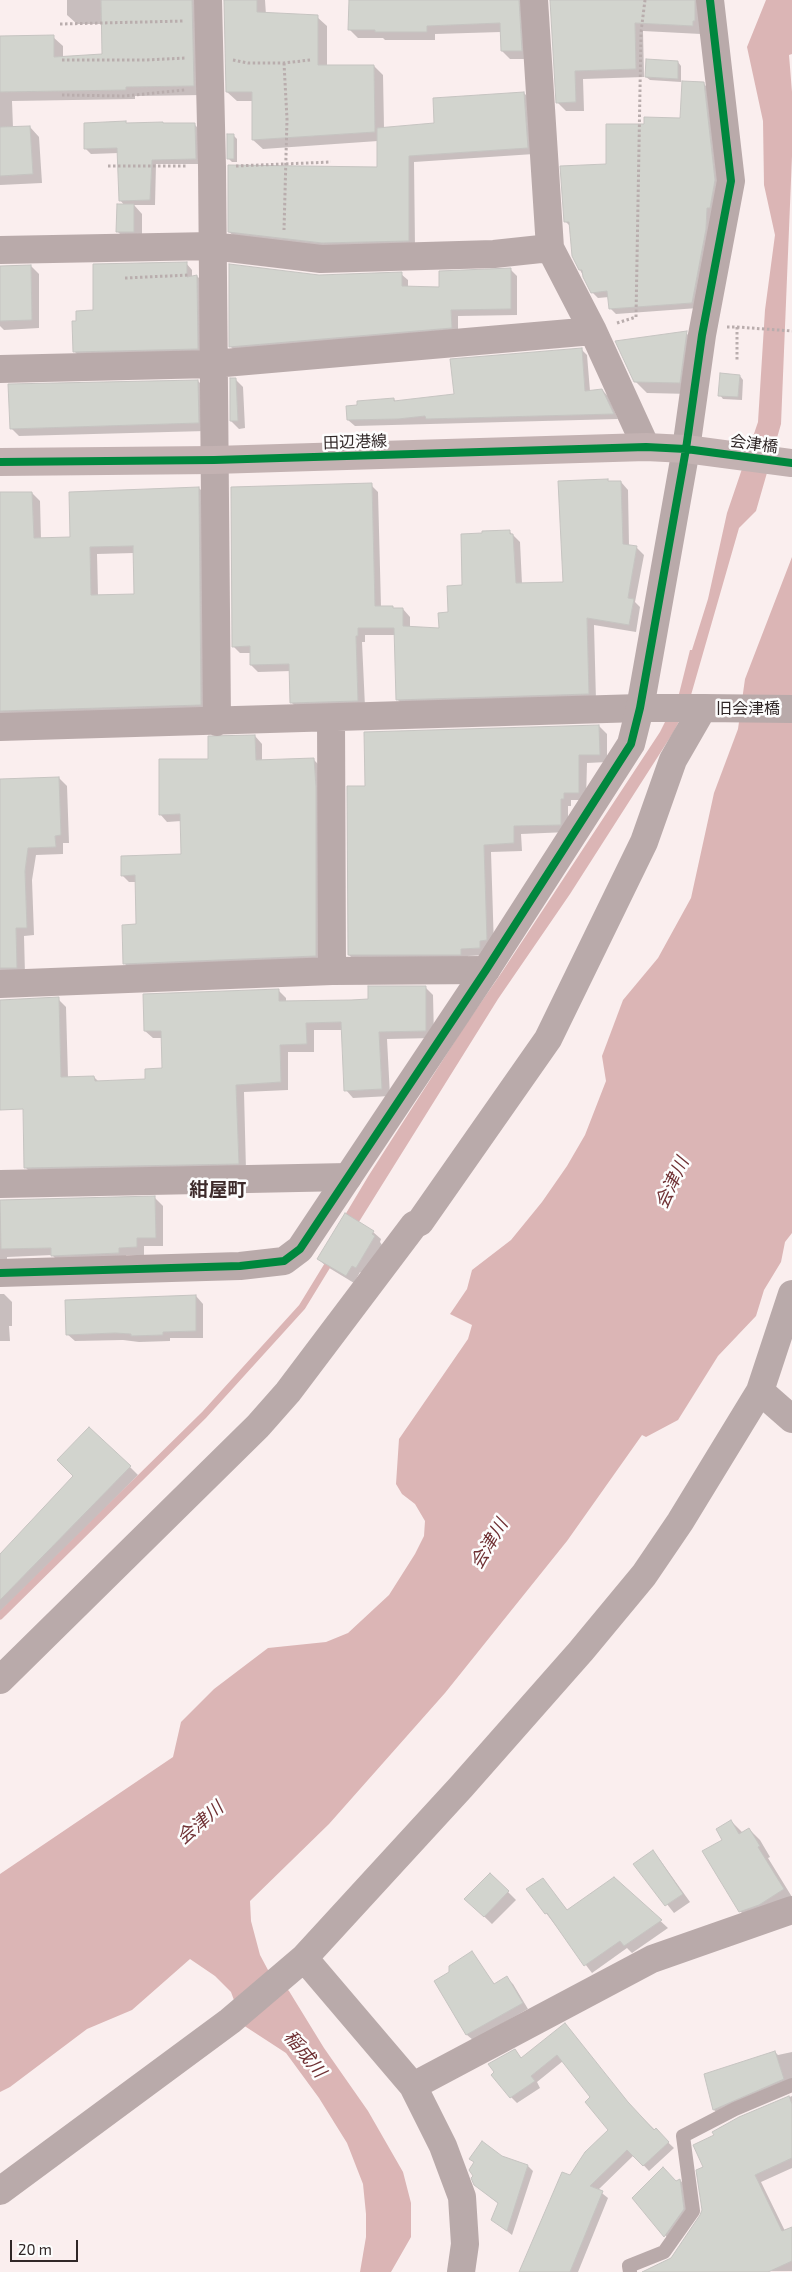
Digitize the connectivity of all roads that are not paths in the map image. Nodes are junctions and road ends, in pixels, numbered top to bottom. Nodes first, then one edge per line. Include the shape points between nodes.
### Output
1 (534, 0) edge
2 (710, 0) edge
3 (208, 10) edge
4 (212, 246) junction
5 (550, 248) junction
6 (0, 250) edge
7 (593, 331) junction
8 (213, 364) junction
9 (0, 369) edge
10 (646, 447) junction
11 (699, 450) junction
12 (214, 460) junction
13 (0, 462) edge
14 (792, 464) edge
15 (640, 708) junction
16 (704, 708) junction
17 (792, 709) edge
18 (331, 718) junction
19 (217, 722) junction
20 (0, 727) edge
21 (486, 970) junction
22 (332, 971) junction
23 (0, 984) edge
24 (348, 1177) junction
25 (0, 1184) edge
26 (0, 1273) edge
27 (792, 1294) edge
28 (760, 1391) junction
29 (792, 1419) edge
30 (0, 1680) edge
31 (792, 1910) edge
32 (304, 1958) junction
33 (792, 2085) edge
34 (413, 2086) junction
35 (0, 2192) edge
36 (462, 2272) edge
37 (630, 2272) edge

1 - 5 street
2 - 11 street via 731,181 702,335
3 - 4 street
4 - 5 street via 321,259 494,254
4 - 6 street
4 - 8 street
5 - 7 street
7 - 8 street
7 - 10 street
8 - 9 street
8 - 12 street
10 - 11 main road, 田辺港線
10 - 12 main road, 田辺港線
11 - 14 main road, 会津橋
11 - 15 street
12 - 13 main road, 田辺港線
12 - 19 street
15 - 16 street, 旧会津橋
15 - 18 street, 旧会津橋
15 - 21 street via 631,744
16 - 17 street, 旧会津橋
16 - 30 street via 673,760 644,842 548,1040 420,1222 414,1225 288,1392 258,1426
18 - 19 street, 旧会津橋
18 - 22 street
19 - 20 street, 旧会津橋
21 - 22 street
21 - 24 street
22 - 23 street
24 - 25 street
24 - 26 street via 300,1248 284,1261 240,1266
27 - 28 street
28 - 29 street
28 - 32 street via 644,1575 461,1787
31 - 34 street via 652,1959
32 - 34 street
32 - 35 street via 230,2020
33 - 37 lane via 684,2136 693,2210 664,2252 629,2266
34 - 36 street via 443,2146 462,2197 465,2244

